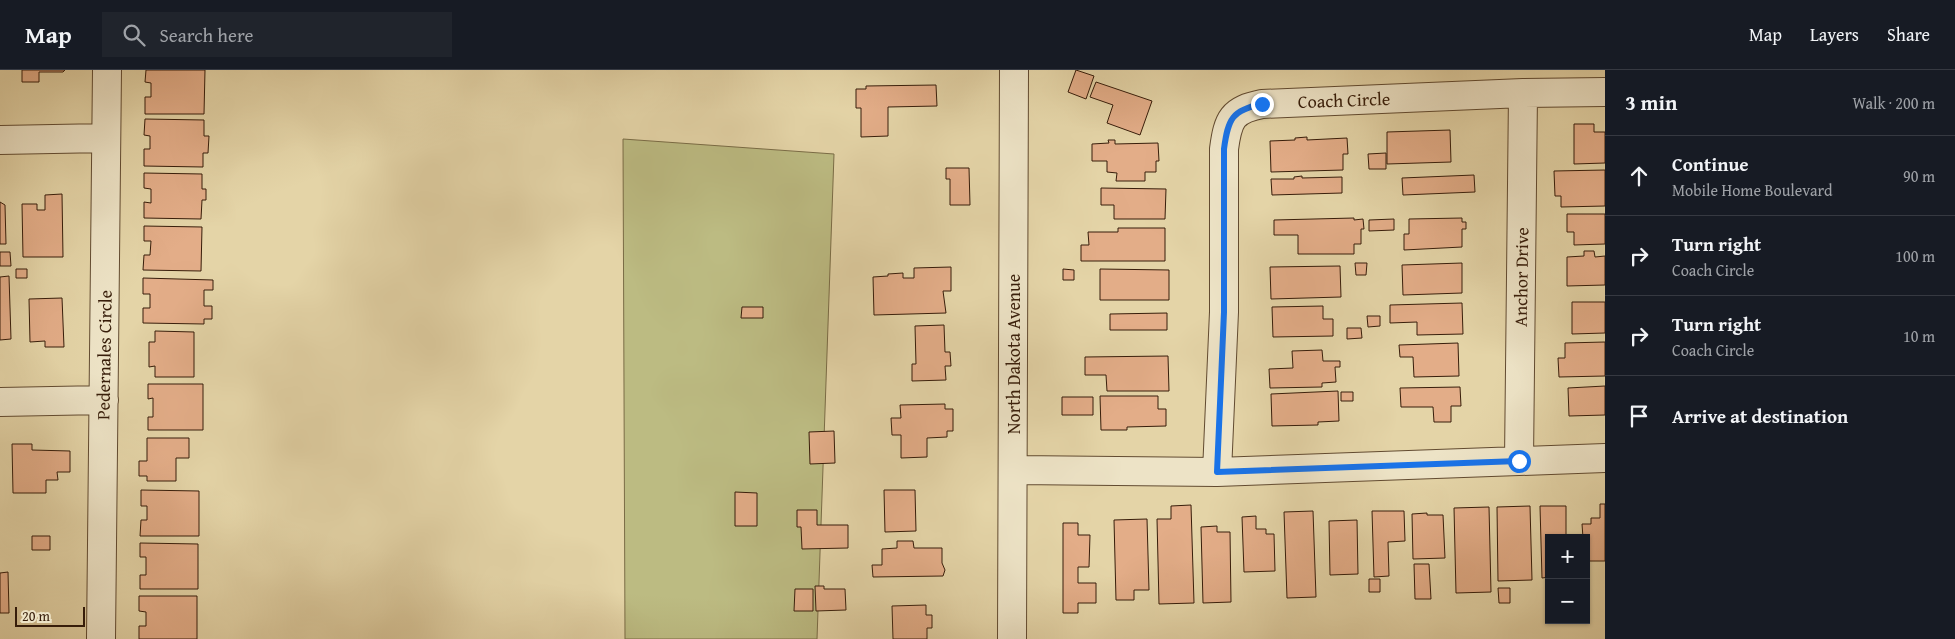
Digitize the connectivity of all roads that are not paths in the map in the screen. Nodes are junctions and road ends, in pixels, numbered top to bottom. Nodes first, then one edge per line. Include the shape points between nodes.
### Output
1 (107, 70) edge
2 (1014, 70) edge
3 (1605, 92) edge
4 (1523, 93) junction
5 (106, 138) junction
6 (0, 140) edge
7 (104, 400) junction
8 (0, 402) edge
9 (1605, 458) edge
10 (1519, 461) junction
11 (1012, 470) junction
12 (1217, 472) junction
13 (101, 639) edge
14 (1012, 639) edge

1 - 5 street, Pedernales Circle
2 - 11 street, North Dakota Avenue
3 - 4 street, Coach Circle
4 - 10 street, Anchor Drive
4 - 12 street, Coach Circle via 1262,104 1246,107 1233,116 1226,131 1224,149 1224,312
5 - 6 street
5 - 7 street, Pedernales Circle
7 - 8 street
7 - 13 street, Pedernales Circle
9 - 10 street
10 - 12 street
11 - 12 street
11 - 14 street, North Dakota Avenue

